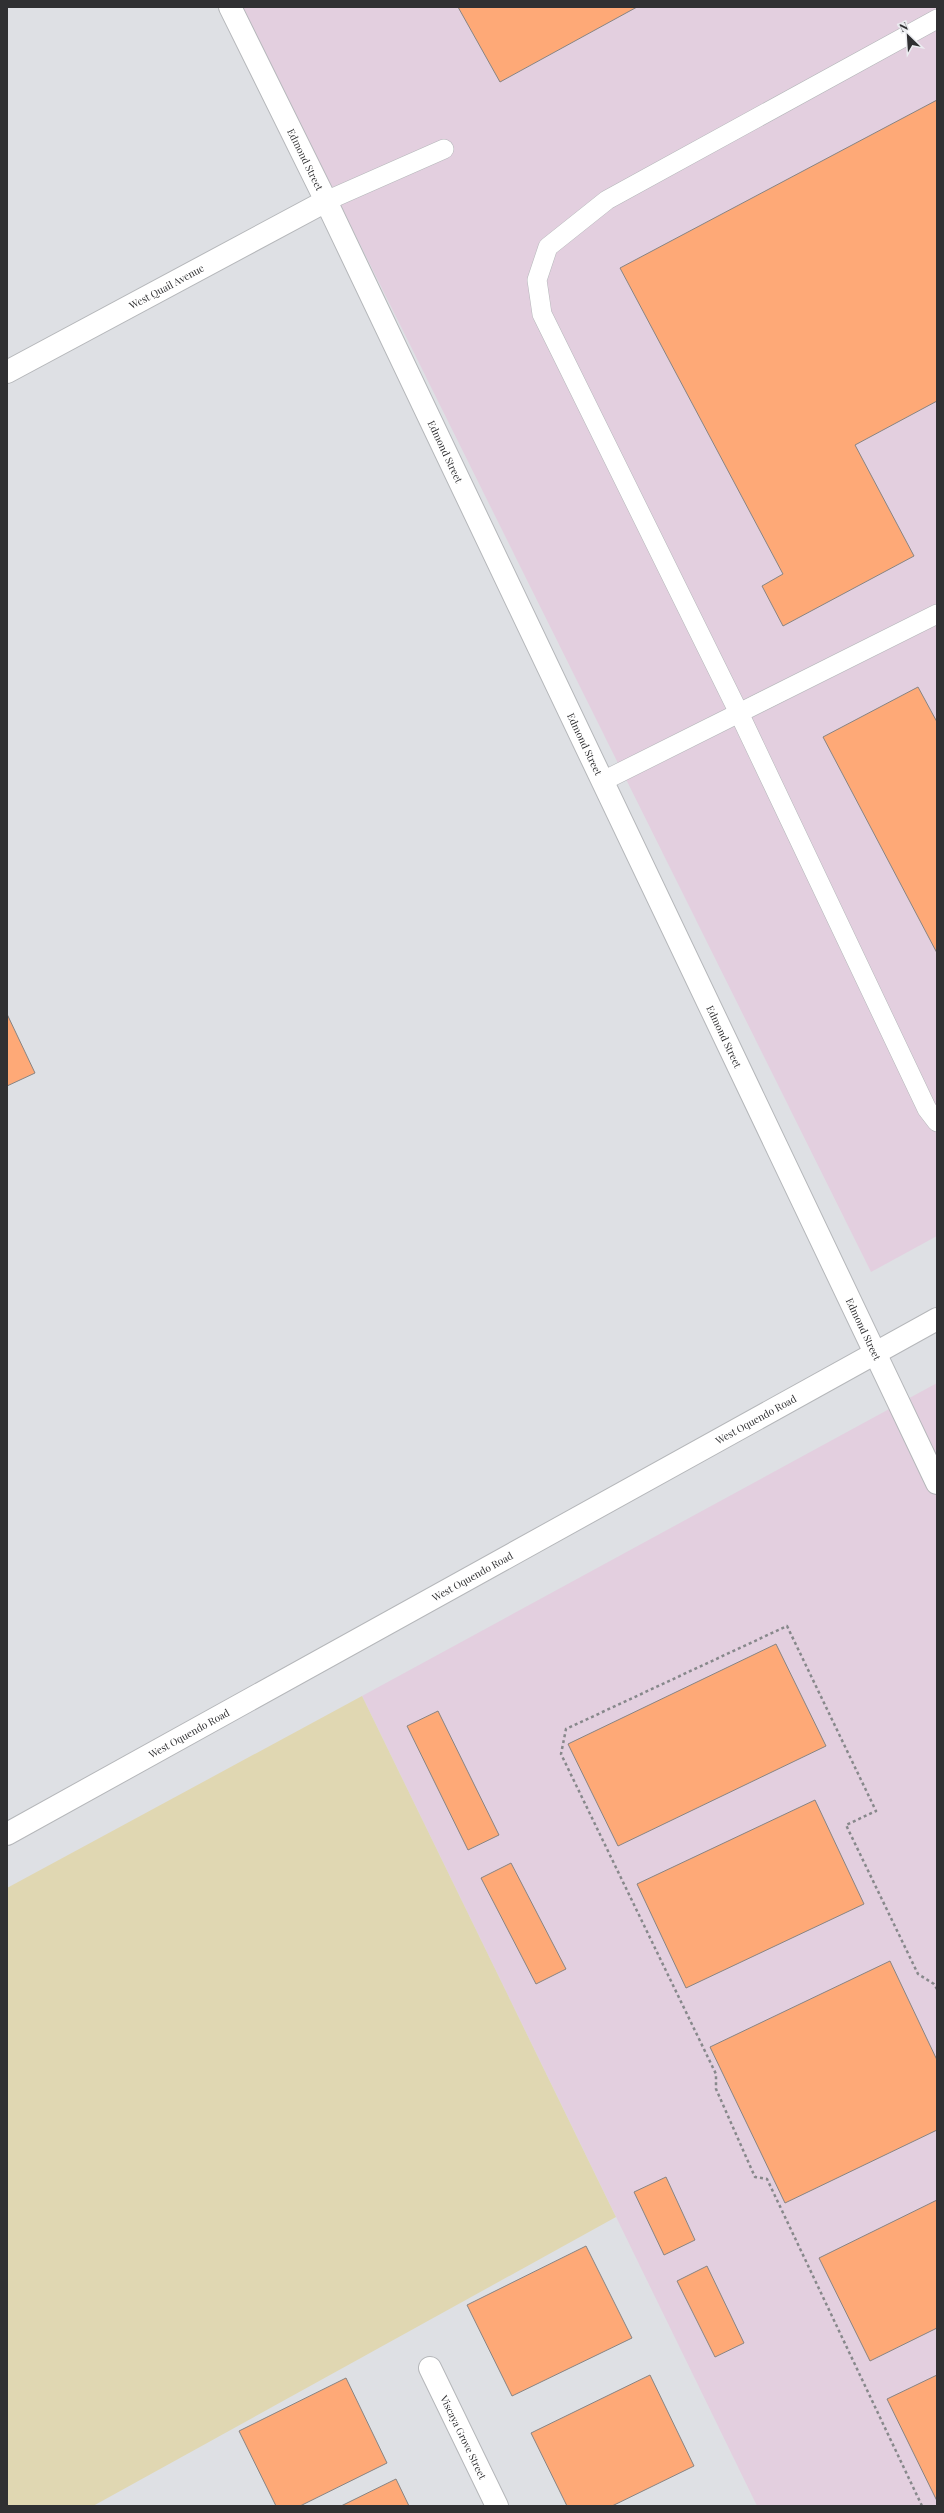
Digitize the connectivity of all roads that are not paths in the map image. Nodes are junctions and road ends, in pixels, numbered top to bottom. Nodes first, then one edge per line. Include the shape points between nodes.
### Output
1 (230, 7) edge
2 (937, 19) edge
3 (444, 149) dead end
4 (326, 201) junction
5 (7, 372) edge
6 (937, 614) edge
7 (739, 713) junction
8 (603, 781) junction
9 (937, 1122) edge
10 (937, 1319) edge
11 (876, 1352) junction
12 (937, 1483) edge
13 (7, 1834) edge
14 (430, 2368) dead end
15 (497, 2506) edge

1 - 4 street, Edmond Street
2 - 7 lane via 607,200 548,247 537,280 542,314
3 - 4 lane
4 - 5 street, West Quail Avenue
4 - 8 street, Edmond Street
6 - 7 lane
7 - 8 lane
7 - 9 lane via 926,1109
8 - 11 street, Edmond Street
10 - 11 street, West Oquendo Road
11 - 12 street, Edmond Street
11 - 13 street, West Oquendo Road
14 - 15 street, Viscaya Grove Street

